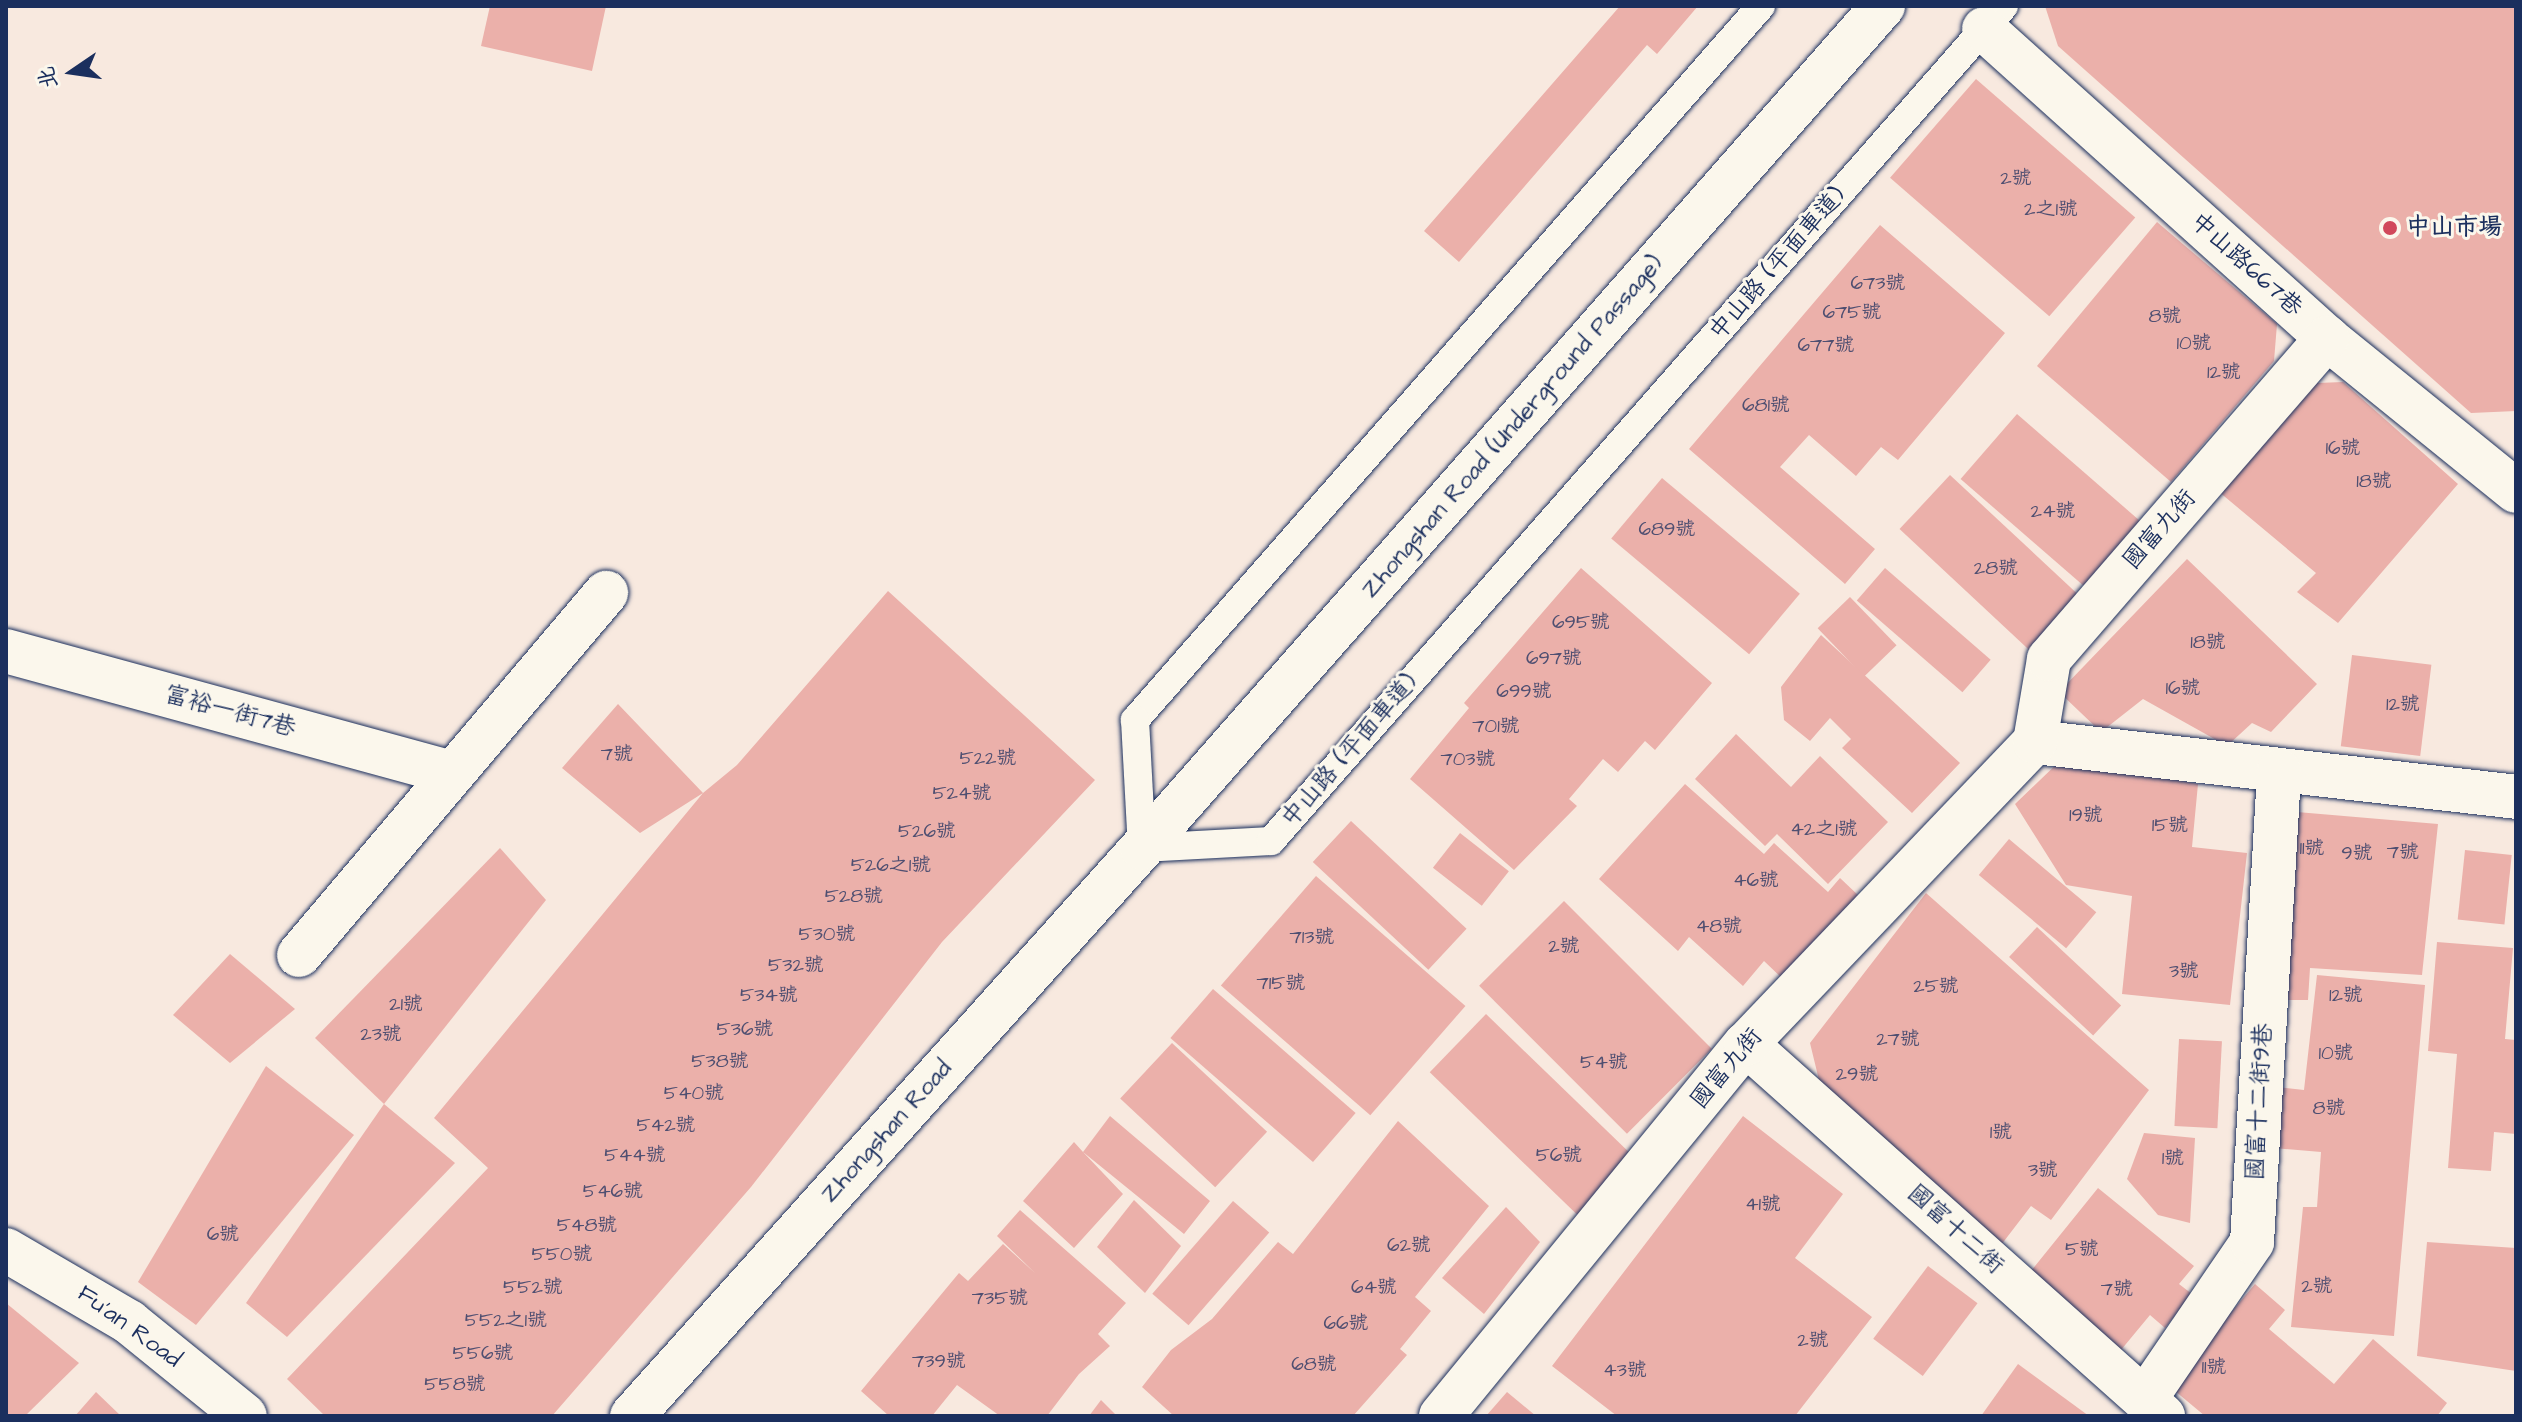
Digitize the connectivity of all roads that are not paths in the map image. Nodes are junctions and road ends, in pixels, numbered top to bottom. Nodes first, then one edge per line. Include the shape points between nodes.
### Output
1 (1761, 6) edge
2 (1883, 6) edge
3 (1994, 18) edge
4 (2327, 338) junction
5 (2516, 491) edge
6 (606, 593) dead end
7 (6, 651) edge
8 (2035, 742) junction
9 (2279, 771) junction
10 (453, 773) junction
11 (2516, 797) edge
12 (1142, 848) junction
13 (299, 955) dead end
14 (1746, 1044) junction
15 (6, 1250) edge
16 (2154, 1407) edge
17 (245, 1416) edge
18 (632, 1416) edge
19 (1441, 1416) edge

1 - 12 lane via 1135,720
2 - 12 street, Zhongshan Road (Underground Passage)
3 - 4 street, 中山路667巷
3 - 12 lane, 中山路 (平面車道) via 1271,841
4 - 5 street, 中山路667巷
4 - 8 street, 國富九街 via 2049,659
6 - 10 street
7 - 10 street, 富裕一街7巷
8 - 9 street
8 - 14 street, 國富九街
9 - 11 street
9 - 16 street, 國富十二街9巷 via 2252,1242
10 - 13 street
12 - 18 street, Zhongshan Road
14 - 16 street, 國富十二街
14 - 19 street, 國富九街
15 - 17 street, Fu’an Road via 129,1322

